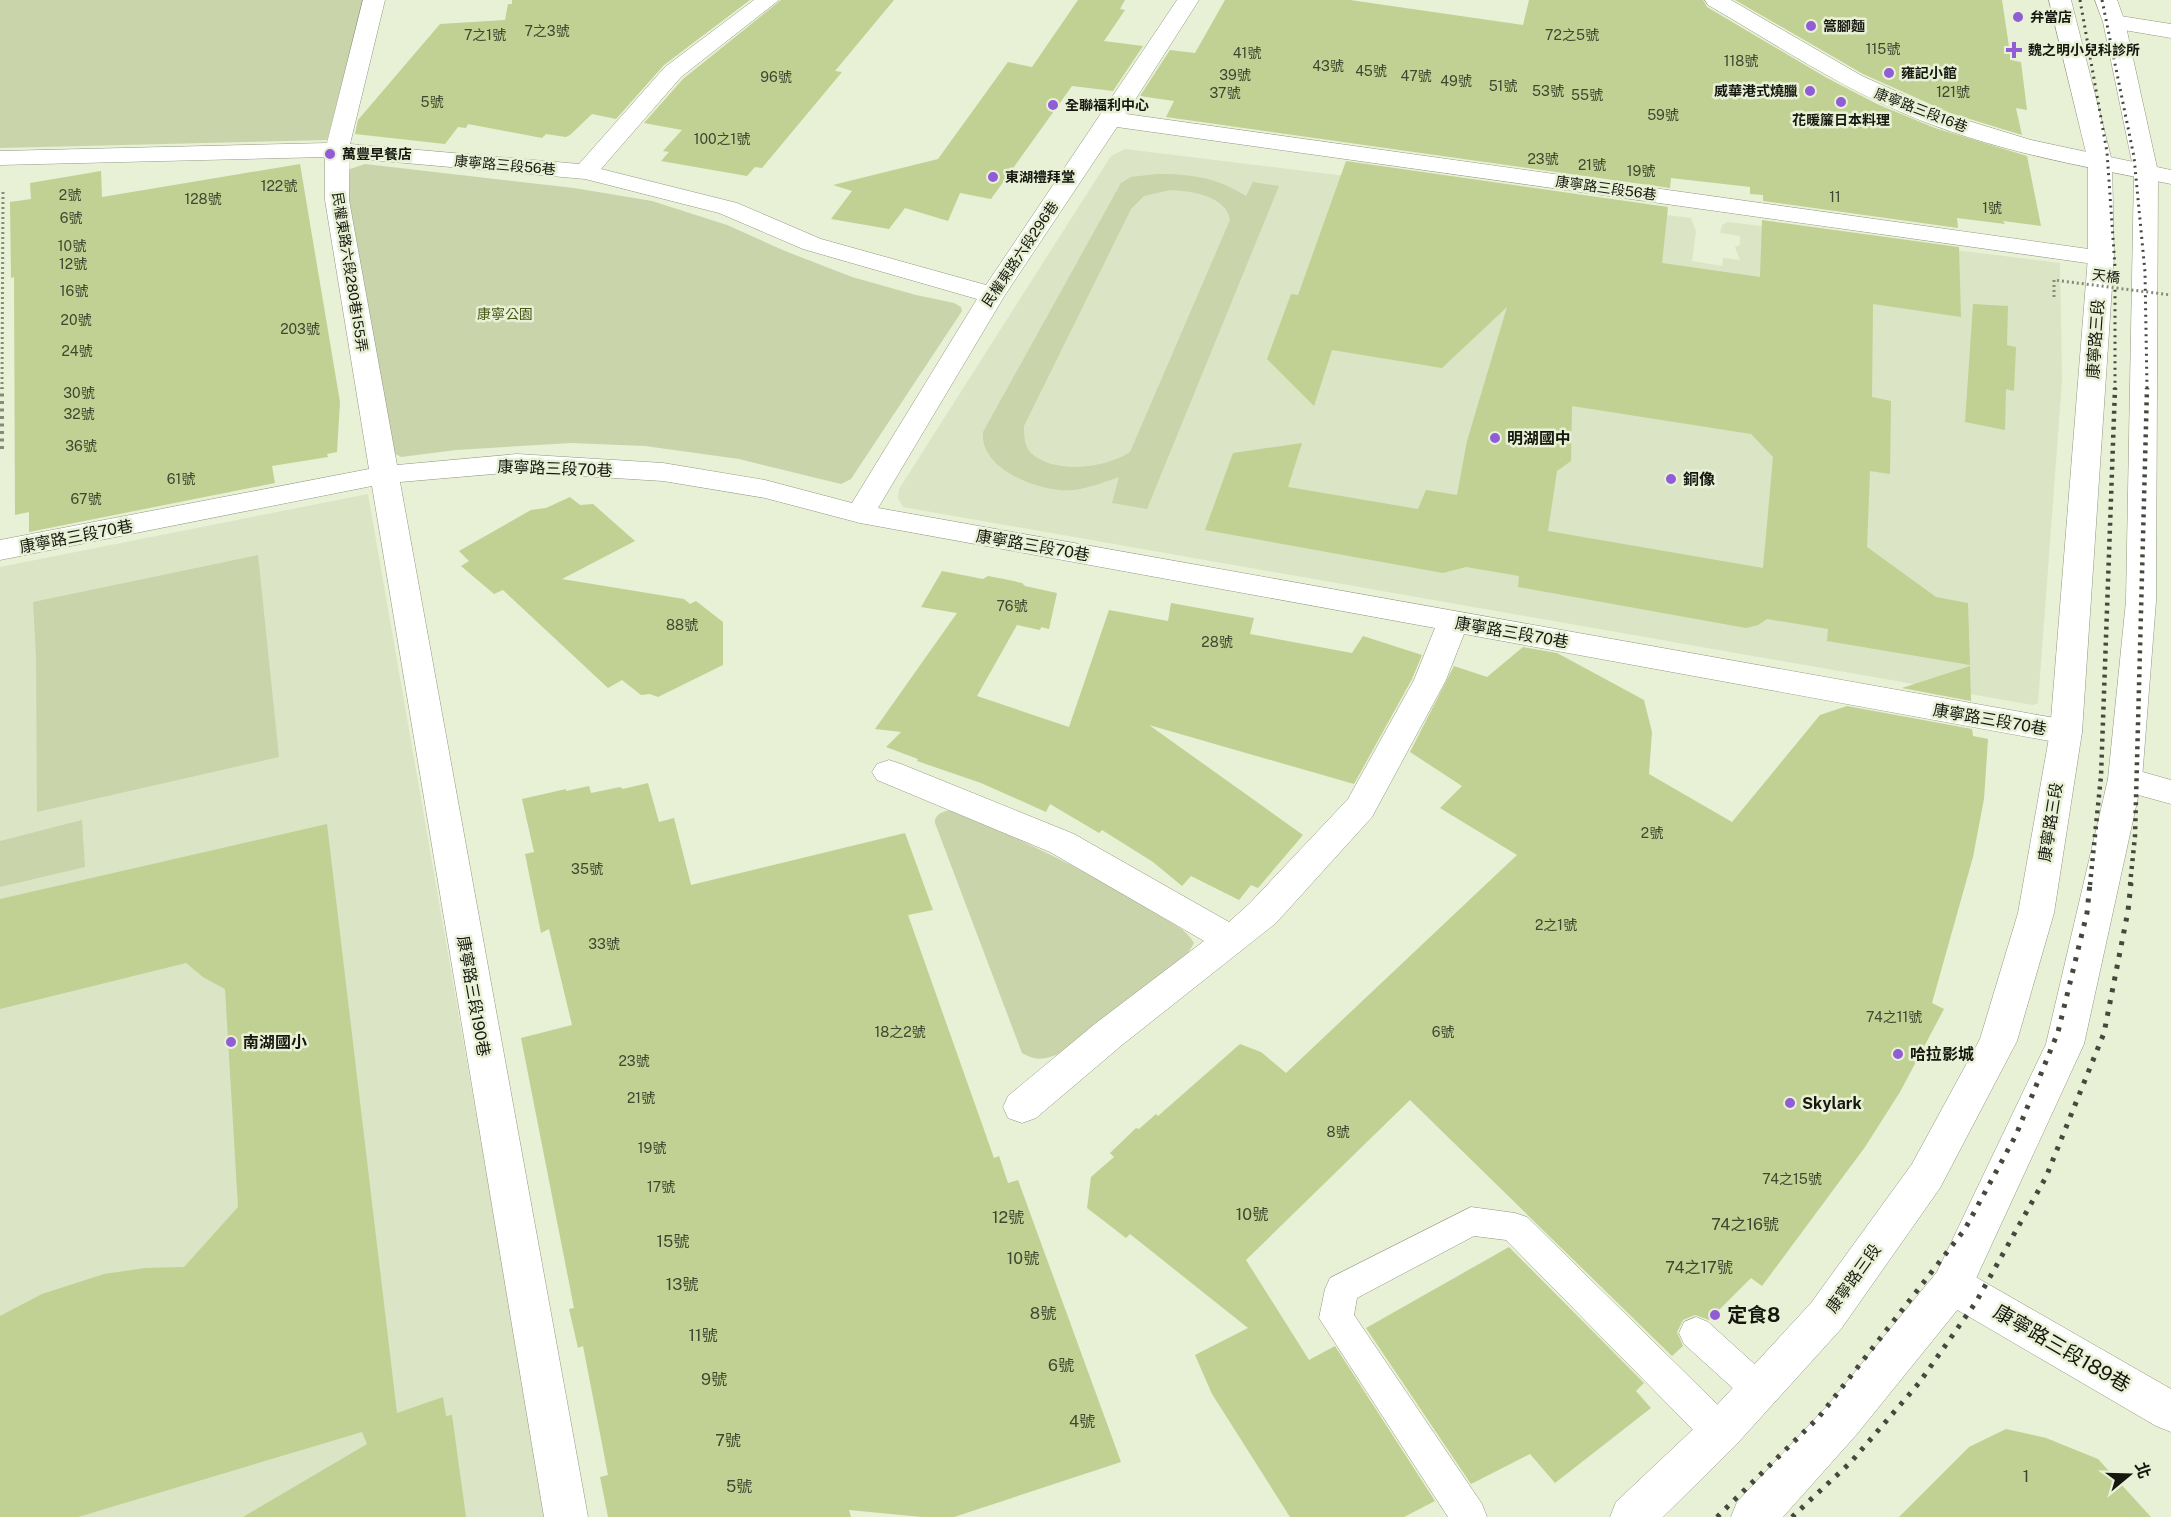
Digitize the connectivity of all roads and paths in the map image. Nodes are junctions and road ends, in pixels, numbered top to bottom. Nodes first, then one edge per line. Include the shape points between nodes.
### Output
1 (374, 0) edge
2 (768, 0) edge
3 (1188, 0) edge
4 (1716, 0) edge
5 (2060, 0) edge
6 (2110, 11) edge
7 (2171, 31) edge
8 (1111, 119) junction
9 (338, 150) junction
10 (1, 158) edge
11 (2100, 161) junction
12 (585, 172) junction
13 (2158, 174) edge
14 (2101, 257) junction
15 (992, 295) junction
16 (2171, 295) edge
17 (2054, 297) dead end
18 (2, 449) dead end
19 (383, 475) junction
20 (860, 514) junction
21 (0, 550) edge
22 (1453, 622) junction
23 (2066, 732) junction
24 (889, 772) dead end
25 (2125, 778) junction
26 (2171, 792) edge
27 (1231, 940) junction
28 (1022, 1107) dead end
29 (1952, 1285) junction
30 (1696, 1333) dead end
31 (1759, 1390) junction
32 (2171, 1412) edge
33 (1720, 1432) junction
34 (566, 1517) edge
35 (1469, 1517) edge
36 (1632, 1517) edge
37 (1753, 1517) edge

1 - 9 street, 民權東路六段280巷155弄
2 - 12 street via 673,72
3 - 8 street, 民權東路六段296巷
4 - 11 street, 康寧路三段16巷 via 1872,91 1940,120 2020,144
5 - 11 street, 康寧路三段
6 - 7 street
6 - 13 street
8 - 14 street, 康寧路三段56巷
8 - 15 street, 民權東路六段296巷
9 - 10 street, 康寧路三段56巷
9 - 12 street, 康寧路三段56巷
9 - 19 street, 民權東路六段280巷155弄 via 337,200
10 - 18 path
11 - 13 street, 康寧路三段16巷
11 - 14 street, 康寧路三段
12 - 15 street, 康寧路三段56巷 via 728,208 812,244
13 - 25 street via 2142,601
14 - 23 street, 康寧路三段
15 - 20 street, 民權東路六段296巷
16 - 17 path, 天橋, bridge via 2054,280
19 - 20 street, 康寧路三段70巷 via 517,463 663,472 765,489
19 - 21 street, 康寧路三段70巷
19 - 34 street, 康寧路三段190巷
20 - 22 street, 康寧路三段70巷
22 - 23 street, 康寧路三段70巷
22 - 27 street via 1430,680 1360,808 1263,912
23 - 31 street, 康寧路三段 via 2036,913 1998,1041 1926,1176 1826,1316
24 - 27 street via 1062,843
25 - 26 street
25 - 29 street via 2065,1044
27 - 28 street
29 - 32 street, 康寧路三段189巷
29 - 37 street via 1842,1420
30 - 31 lane
31 - 33 street, 康寧路三段
33 - 35 lane via 1515,1227 1471,1221 1342,1289 1336,1318
33 - 36 street, 康寧路三段

